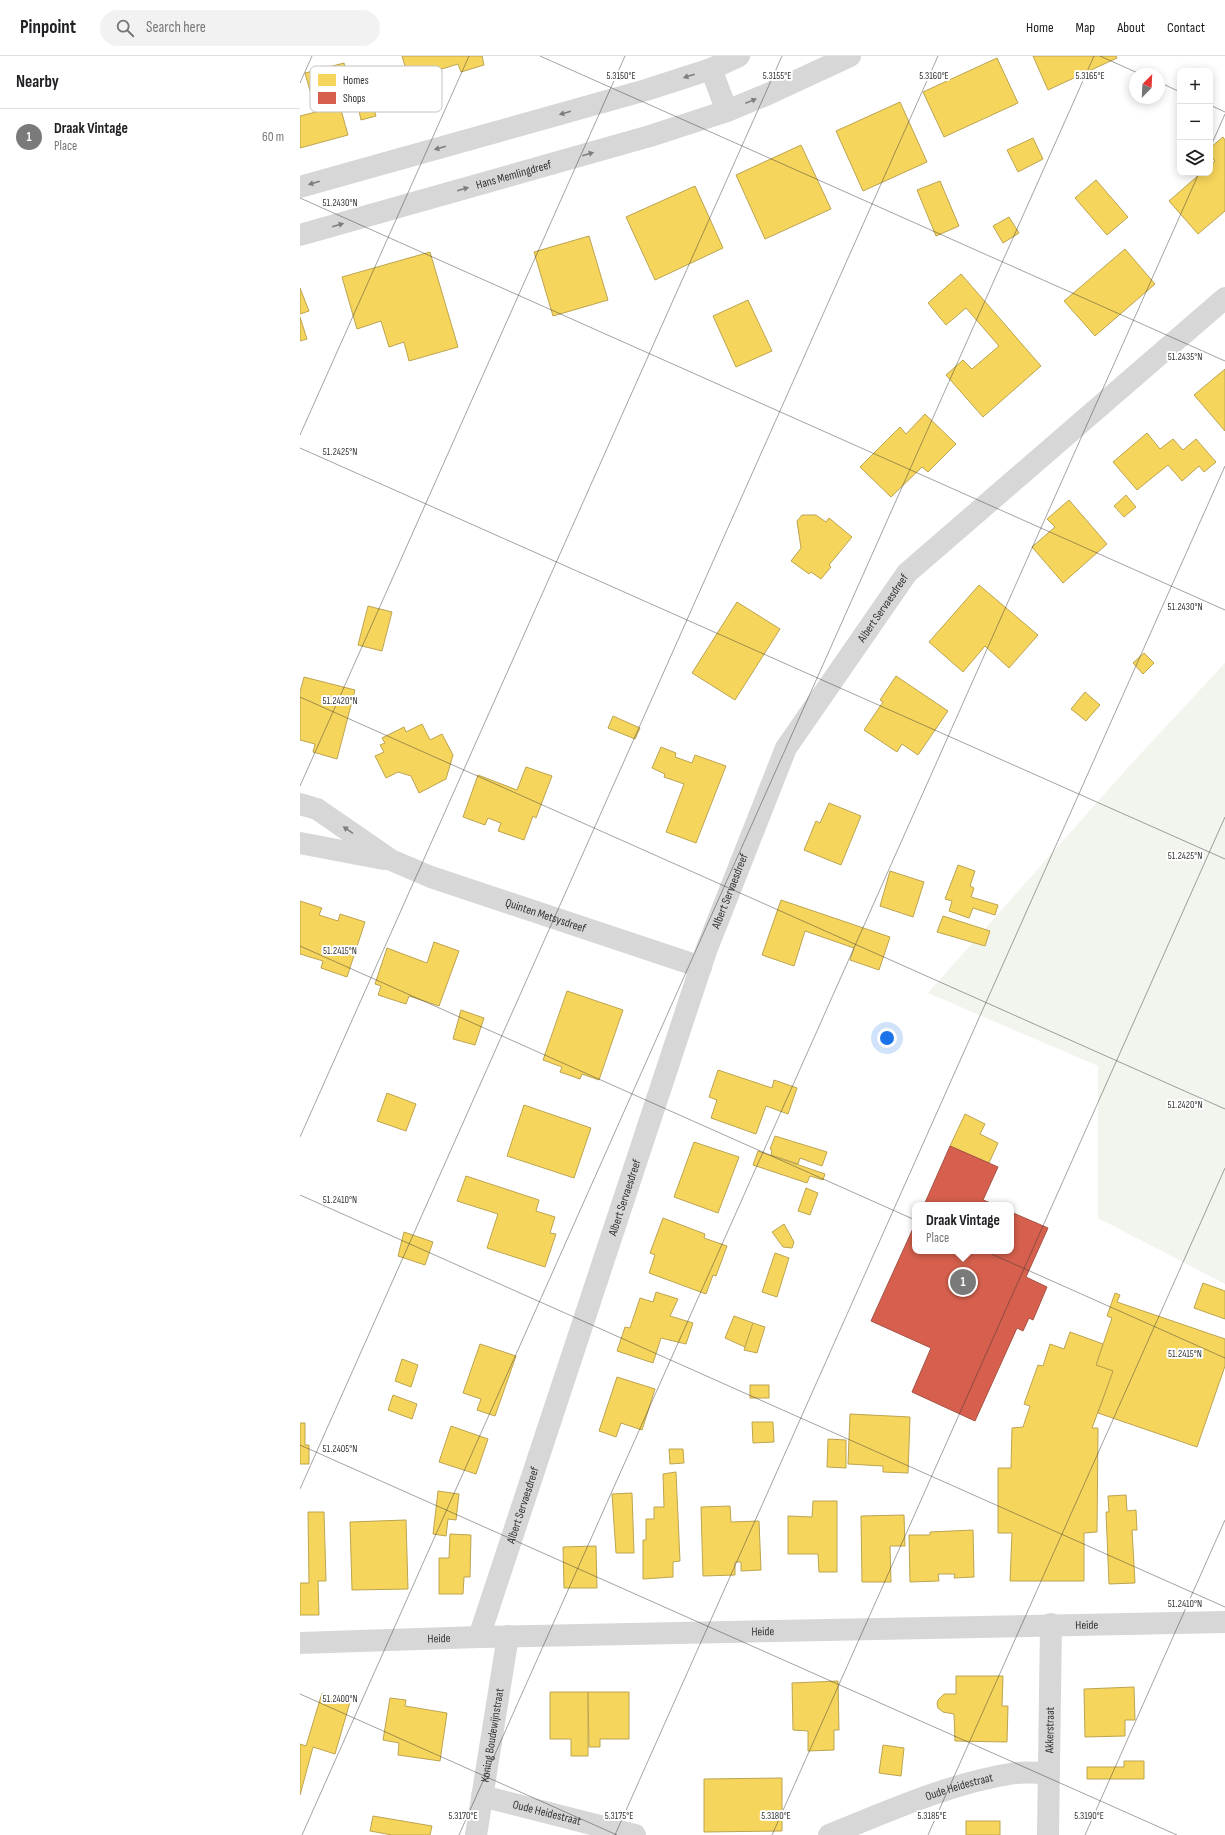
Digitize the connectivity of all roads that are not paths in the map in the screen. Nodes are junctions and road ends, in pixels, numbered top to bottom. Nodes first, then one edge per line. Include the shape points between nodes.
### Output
1 (738, 56) edge
2 (850, 56) edge
3 (711, 69) junction
4 (727, 111) junction
5 (300, 187) edge
6 (300, 235) edge
7 (1225, 298) edge
8 (300, 804) edge
9 (300, 843) edge
10 (391, 860) junction
11 (700, 967) junction
12 (1225, 1622) edge
13 (1052, 1624) junction
14 (508, 1636) junction
15 (479, 1637) junction
16 (300, 1643) edge
17 (1049, 1773) junction
18 (482, 1796) junction
19 (476, 1835) edge
20 (635, 1835) edge
21 (829, 1835) edge
22 (1048, 1835) edge

1 - 3 street
4 -> 2 street, Hans Memlingdreef
3 - 4 street
3 -> 5 street via 646,90
6 -> 4 street, Hans Memlingdreef via 650,136
7 - 11 street, Albert Servaesdreef via 907,573 786,748
10 -> 8 street, Quinten Metsysdreef via 317,809
9 - 10 street, Quinten Metsysdreef
10 - 11 street, Quinten Metsysdreef via 431,877
11 - 15 street, Albert Servaesdreef
12 - 13 street, Heide
13 - 14 street, Heide
13 - 17 street, Akkerstraat
14 - 15 street, Heide
14 - 18 street, Koning Boudewijnstraat
15 - 16 street, Heide
17 - 21 street, Oude Heidestraat via 1016,1773 975,1782 908,1802
17 - 22 street, Akkerstraat
18 - 19 street, Koning Boudewijnstraat
18 - 20 street, Oude Heidestraat

